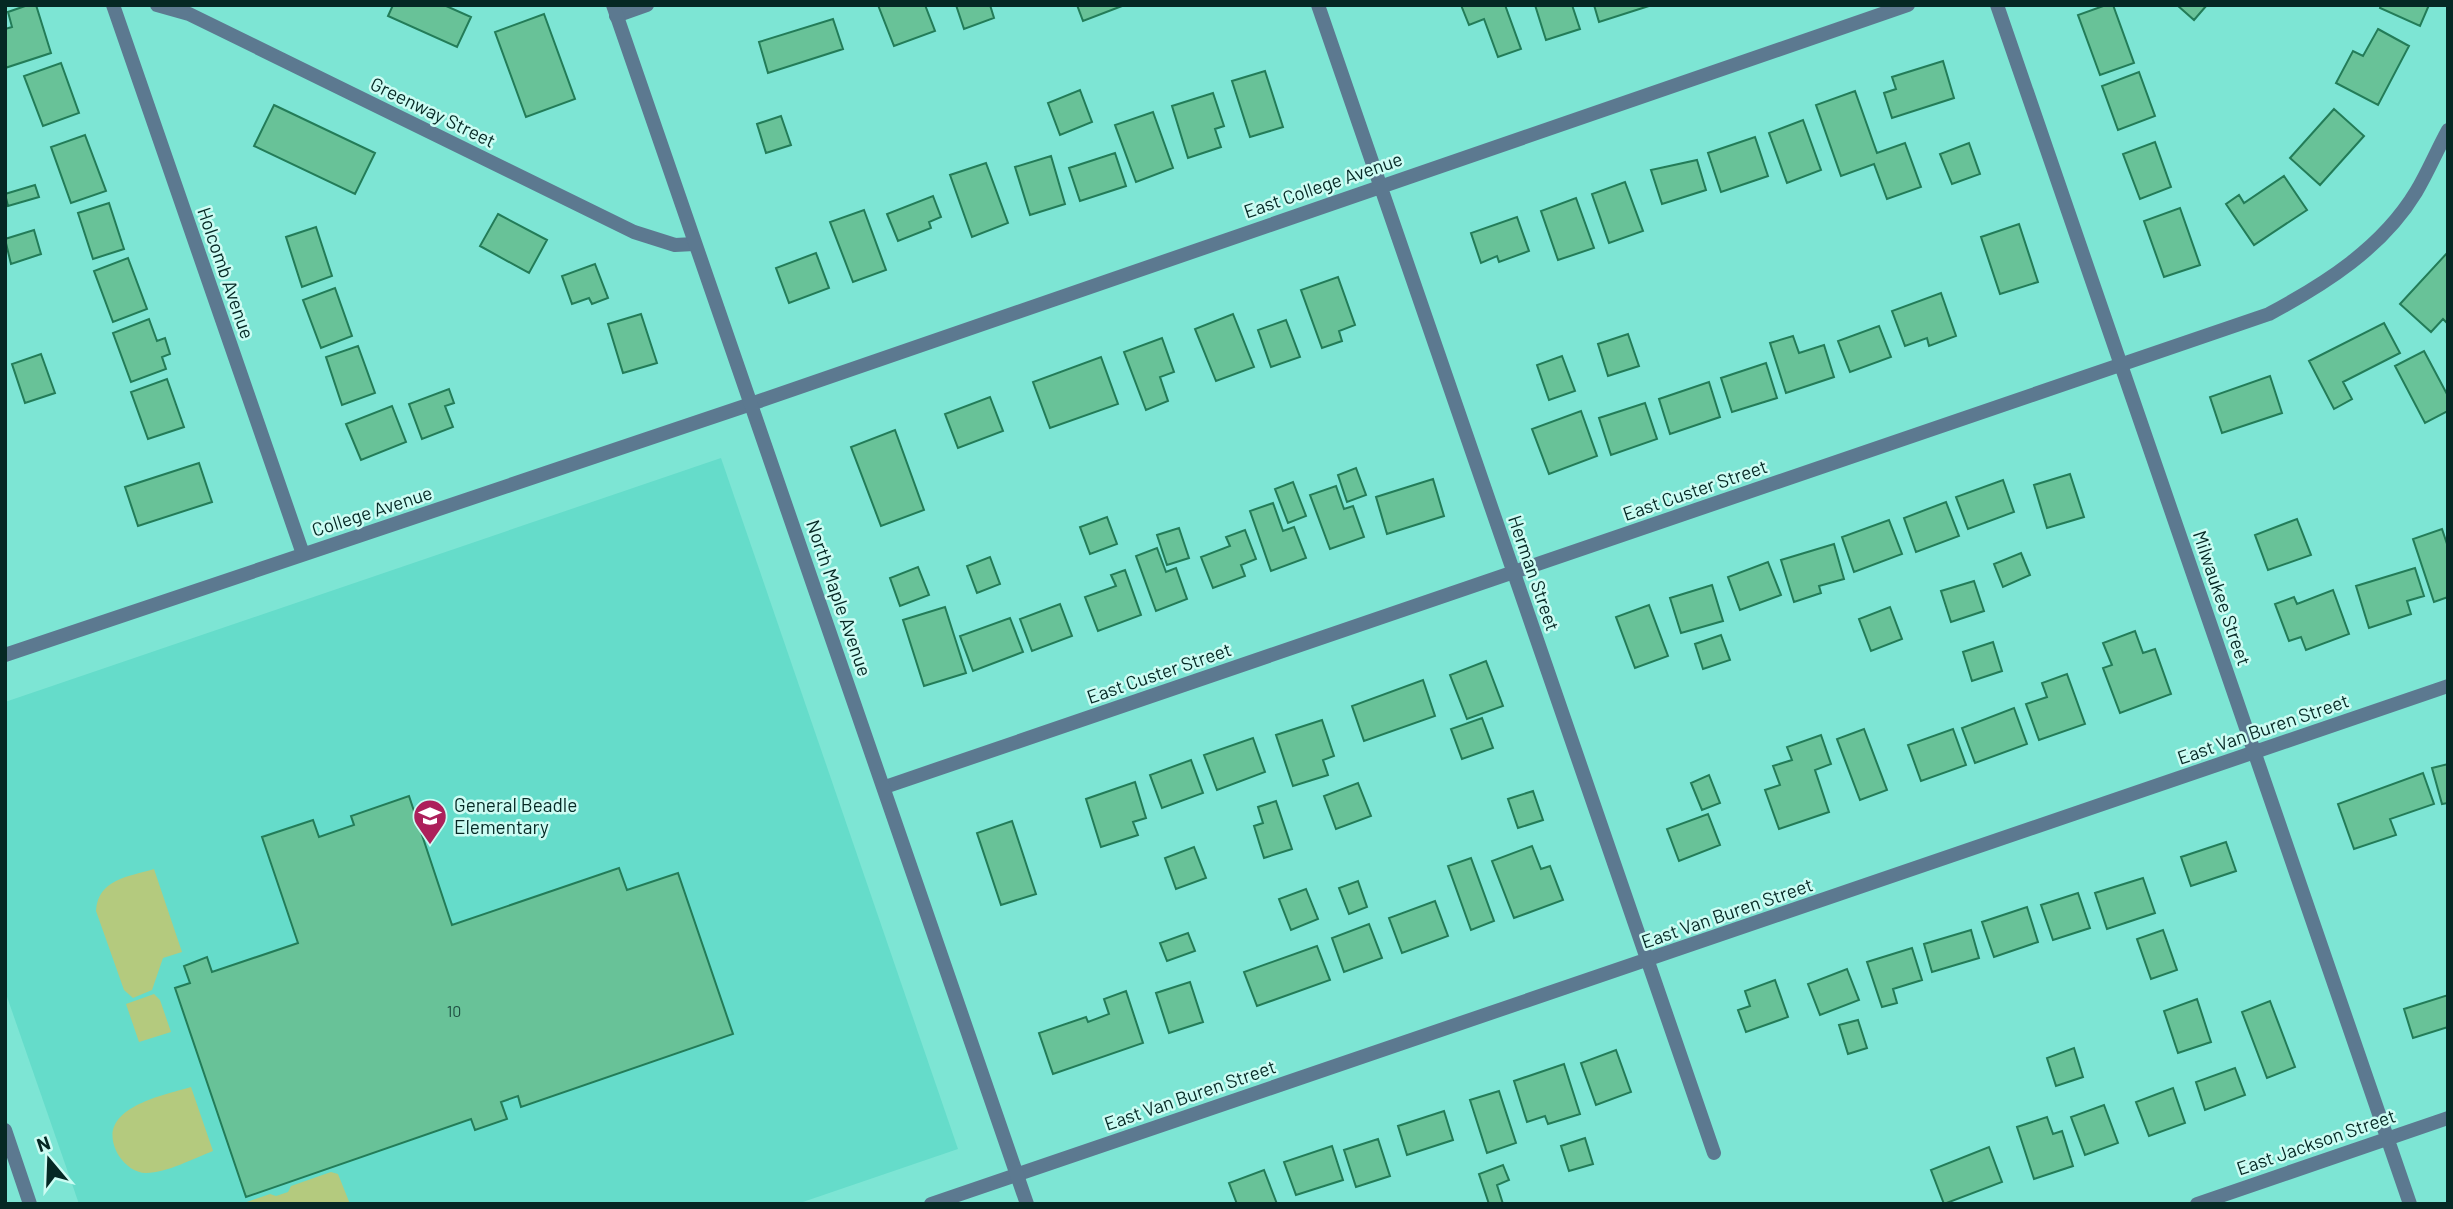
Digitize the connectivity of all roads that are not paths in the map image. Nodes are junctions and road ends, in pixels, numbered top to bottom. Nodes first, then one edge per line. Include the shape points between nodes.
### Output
1 (113, 5) edge
2 (158, 5) edge
3 (647, 5) edge
4 (1318, 5) edge
5 (1908, 5) edge
6 (1997, 5) edge
7 (615, 10) edge
8 (2448, 130) edge
9 (1379, 185) junction
10 (694, 244) junction
11 (2121, 365) junction
12 (751, 404) junction
13 (303, 554) junction
14 (1513, 573) junction
15 (5, 655) edge
16 (2448, 686) edge
17 (2255, 752) junction
18 (885, 787) junction
19 (1647, 960) junction
20 (2448, 1118) edge
21 (5, 1130) edge
22 (2388, 1138) junction
23 (1714, 1153) dead end
24 (1017, 1174) junction
25 (30, 1204) edge
26 (931, 1204) edge
27 (1027, 1204) edge
28 (2197, 1204) edge
29 (2410, 1204) edge

1 - 13 street, Holcomb Avenue
2 - 10 street, Greenway Street via 190,14 634,232 675,245
3 - 7 street
4 - 9 street, Herman Street
5 - 9 street, East College Avenue
6 - 11 street, Milwaukee Street
7 - 10 street, North Maple Avenue
8 - 11 street, East Custer Street via 2415,193 2383,233 2348,265 2269,314
9 - 12 street, East College Avenue
9 - 14 street, Herman Street
10 - 12 street, North Maple Avenue
11 - 14 street, East Custer Street
11 - 17 street, Milwaukee Street
12 - 13 street, College Avenue
12 - 18 street, North Maple Avenue
13 - 15 street, College Avenue
14 - 18 street, East Custer Street
14 - 19 street, Herman Street
16 - 17 street, East Van Buren Street
17 - 19 street, East Van Buren Street
17 - 22 street, Milwaukee Street
18 - 24 street, North Maple Avenue
19 - 23 street, Herman Street
19 - 24 street, East Van Buren Street
20 - 22 street, East Jackson Street
21 - 25 street
22 - 28 street, East Jackson Street
22 - 29 street, Milwaukee Street
24 - 26 street, East Van Buren Street
24 - 27 street, North Maple Avenue

